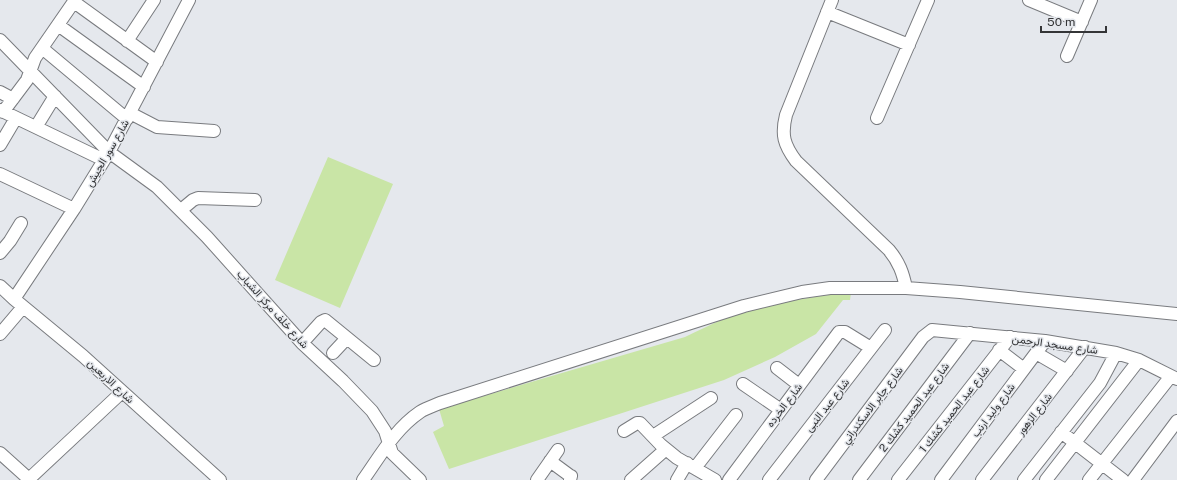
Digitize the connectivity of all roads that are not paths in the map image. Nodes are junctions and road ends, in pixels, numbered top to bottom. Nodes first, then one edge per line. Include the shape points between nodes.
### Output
1 (154, 0) edge
2 (189, 0) edge
3 (832, 0) edge
4 (928, 0) edge
5 (1029, 0) edge
6 (1091, 0) edge
7 (75, 1) edge
8 (827, 12) junction
9 (1082, 22) junction
10 (58, 25) junction
11 (128, 41) junction
12 (1, 45) edge
13 (909, 45) junction
14 (42, 48) junction
15 (1066, 56) dead end
16 (157, 62) junction
17 (31, 72) junction
18 (144, 87) junction
19 (0, 92) edge
20 (55, 96) junction
21 (13, 99) junction
22 (2, 111) edge
23 (129, 116) junction
24 (16, 118) junction
25 (877, 118) dead end
26 (36, 127) junction
27 (214, 131) dead end
28 (0, 145) edge
29 (107, 156) junction
30 (0, 174) edge
31 (255, 200) dead end
32 (74, 209) junction
33 (181, 210) junction
34 (21, 222) dead end
35 (0, 253) edge
36 (0, 286) edge
37 (906, 288) junction
38 (18, 303) junction
39 (1177, 314) edge
40 (885, 330) dead end
41 (928, 331) joint
42 (970, 333) junction
43 (0, 334) edge
44 (1010, 337) junction
45 (347, 338) junction
46 (1045, 341) junction
47 (302, 343) junction
48 (1085, 347) junction
49 (871, 348) junction
50 (999, 350) junction
51 (333, 353) dead end
52 (1036, 353) junction
53 (1116, 353) junction
54 (374, 360) dead end
55 (1139, 360) junction
56 (777, 368) dead end
57 (1024, 369) junction
58 (1066, 371) junction
59 (1174, 378) edge
60 (743, 384) dead end
61 (799, 385) junction
62 (122, 392) junction
63 (711, 398) dead end
64 (781, 410) junction
65 (736, 415) dead end
66 (1177, 421) edge
67 (624, 431) dead end
68 (1061, 432) junction
69 (653, 436) junction
70 (389, 443) junction
71 (1075, 443) junction
72 (666, 449) junction
73 (558, 450) dead end
74 (0, 453) edge
75 (550, 461) junction
76 (1102, 463) junction
77 (691, 466) junction
78 (29, 479) edge
79 (220, 480) edge
80 (363, 480) edge
81 (420, 480) edge
82 (537, 480) edge
83 (570, 480) edge
84 (631, 480) edge
85 (677, 480) edge
86 (716, 480) edge
87 (729, 480) edge
88 (769, 480) edge
89 (816, 480) edge
90 (858, 480) edge
91 (898, 480) edge
92 (941, 480) edge
93 (982, 480) edge
94 (1024, 480) edge
95 (1046, 480) edge
96 (1089, 480) edge
97 (1123, 480) edge
98 (1133, 480) edge

1 - 11 street
2 - 16 street, شارع سور الجيش
3 - 8 street
4 - 13 street
5 - 9 street
6 - 9 street
7 - 10 street
7 - 11 street
8 - 13 street
8 - 37 street via 786,115 783,127 784,140 796,161 889,250 904,274
9 - 15 street
10 - 14 street
10 - 18 street
11 - 16 street
12 - 17 street
13 - 25 street
14 - 17 street
14 - 23 street
16 - 18 street, شارع سور الجيش
17 - 20 street
17 - 21 street
18 - 23 street, شارع سور الجيش
19 - 21 street
20 - 26 street
20 - 29 street
21 - 22 street
22 - 24 street
23 - 27 street via 157,127
23 - 29 street, شارع سور الجيش
24 - 26 street
24 - 28 street
26 - 29 street
29 - 32 street, شارع سور الجيش
29 - 33 street, شارع خلف مركز الشباب via 144,177
30 - 32 street
31 - 33 street via 198,198
32 - 38 street, شارع سور الجيش
33 - 47 street, شارع خلف مركز الشباب
34 - 35 street
36 - 38 street, شارع الاربعين
37 - 39 street
37 - 70 street via 830,288 744,306 440,403 421,411 407,422
38 - 43 street, شارع سور الجيش
38 - 62 street, شارع الاربعين
40 - 49 street, شارع عبد النبى
41 - 42 street, شارع مسجد الرحمن via 935,329
41 - 89 street, شارع جابر الاسكندراني
42 - 44 street, شارع مسجد الرحمن
42 - 90 street, شارع عبد الحميد كشك 2
44 - 46 street, شارع مسجد الرحمن
44 - 50 street, شارع عبد الحميد كشك 1
45 - 47 street via 325,320
45 - 51 street
45 - 54 street
46 - 48 street, شارع مسجد الرحمن
46 - 52 street, شارع وليد ارنب
47 - 70 street, شارع خلف مركز الشباب via 372,410
48 - 53 street, شارع مسجد الرحمن
48 - 58 street, شارع الزهور
49 - 61 street, شارع الخرده via 841,332
49 - 88 street, شارع عبد النبى
50 - 57 street
50 - 91 street, شارع عبد الحميد كشك 1
52 - 57 street, شارع وليد ارنب
52 - 58 street
53 - 55 street, شارع مسجد الرحمن
53 - 68 street via 1100,383
55 - 59 street, شارع مسجد الرحمن
55 - 71 street
56 - 61 street
57 - 92 street, شارع وليد ارنب
58 - 93 street, شارع الزهور
59 - 76 street
60 - 64 street
61 - 64 street, شارع الخرده
62 - 78 street
62 - 79 street, شارع الاربعين
63 - 69 street
64 - 87 street, شارع الخرده
65 - 77 street
66 - 98 street
67 - 69 street via 640,423
68 - 71 street
68 - 94 street
69 - 72 street
70 - 80 street
70 - 81 street, شارع خلف مركز الشباب via 392,453
71 - 76 street
71 - 95 street
72 - 77 street
72 - 84 street
73 - 75 street
74 - 78 street
75 - 82 street
75 - 83 street via 571,476
76 - 96 street
76 - 97 street
77 - 85 street
77 - 86 street

